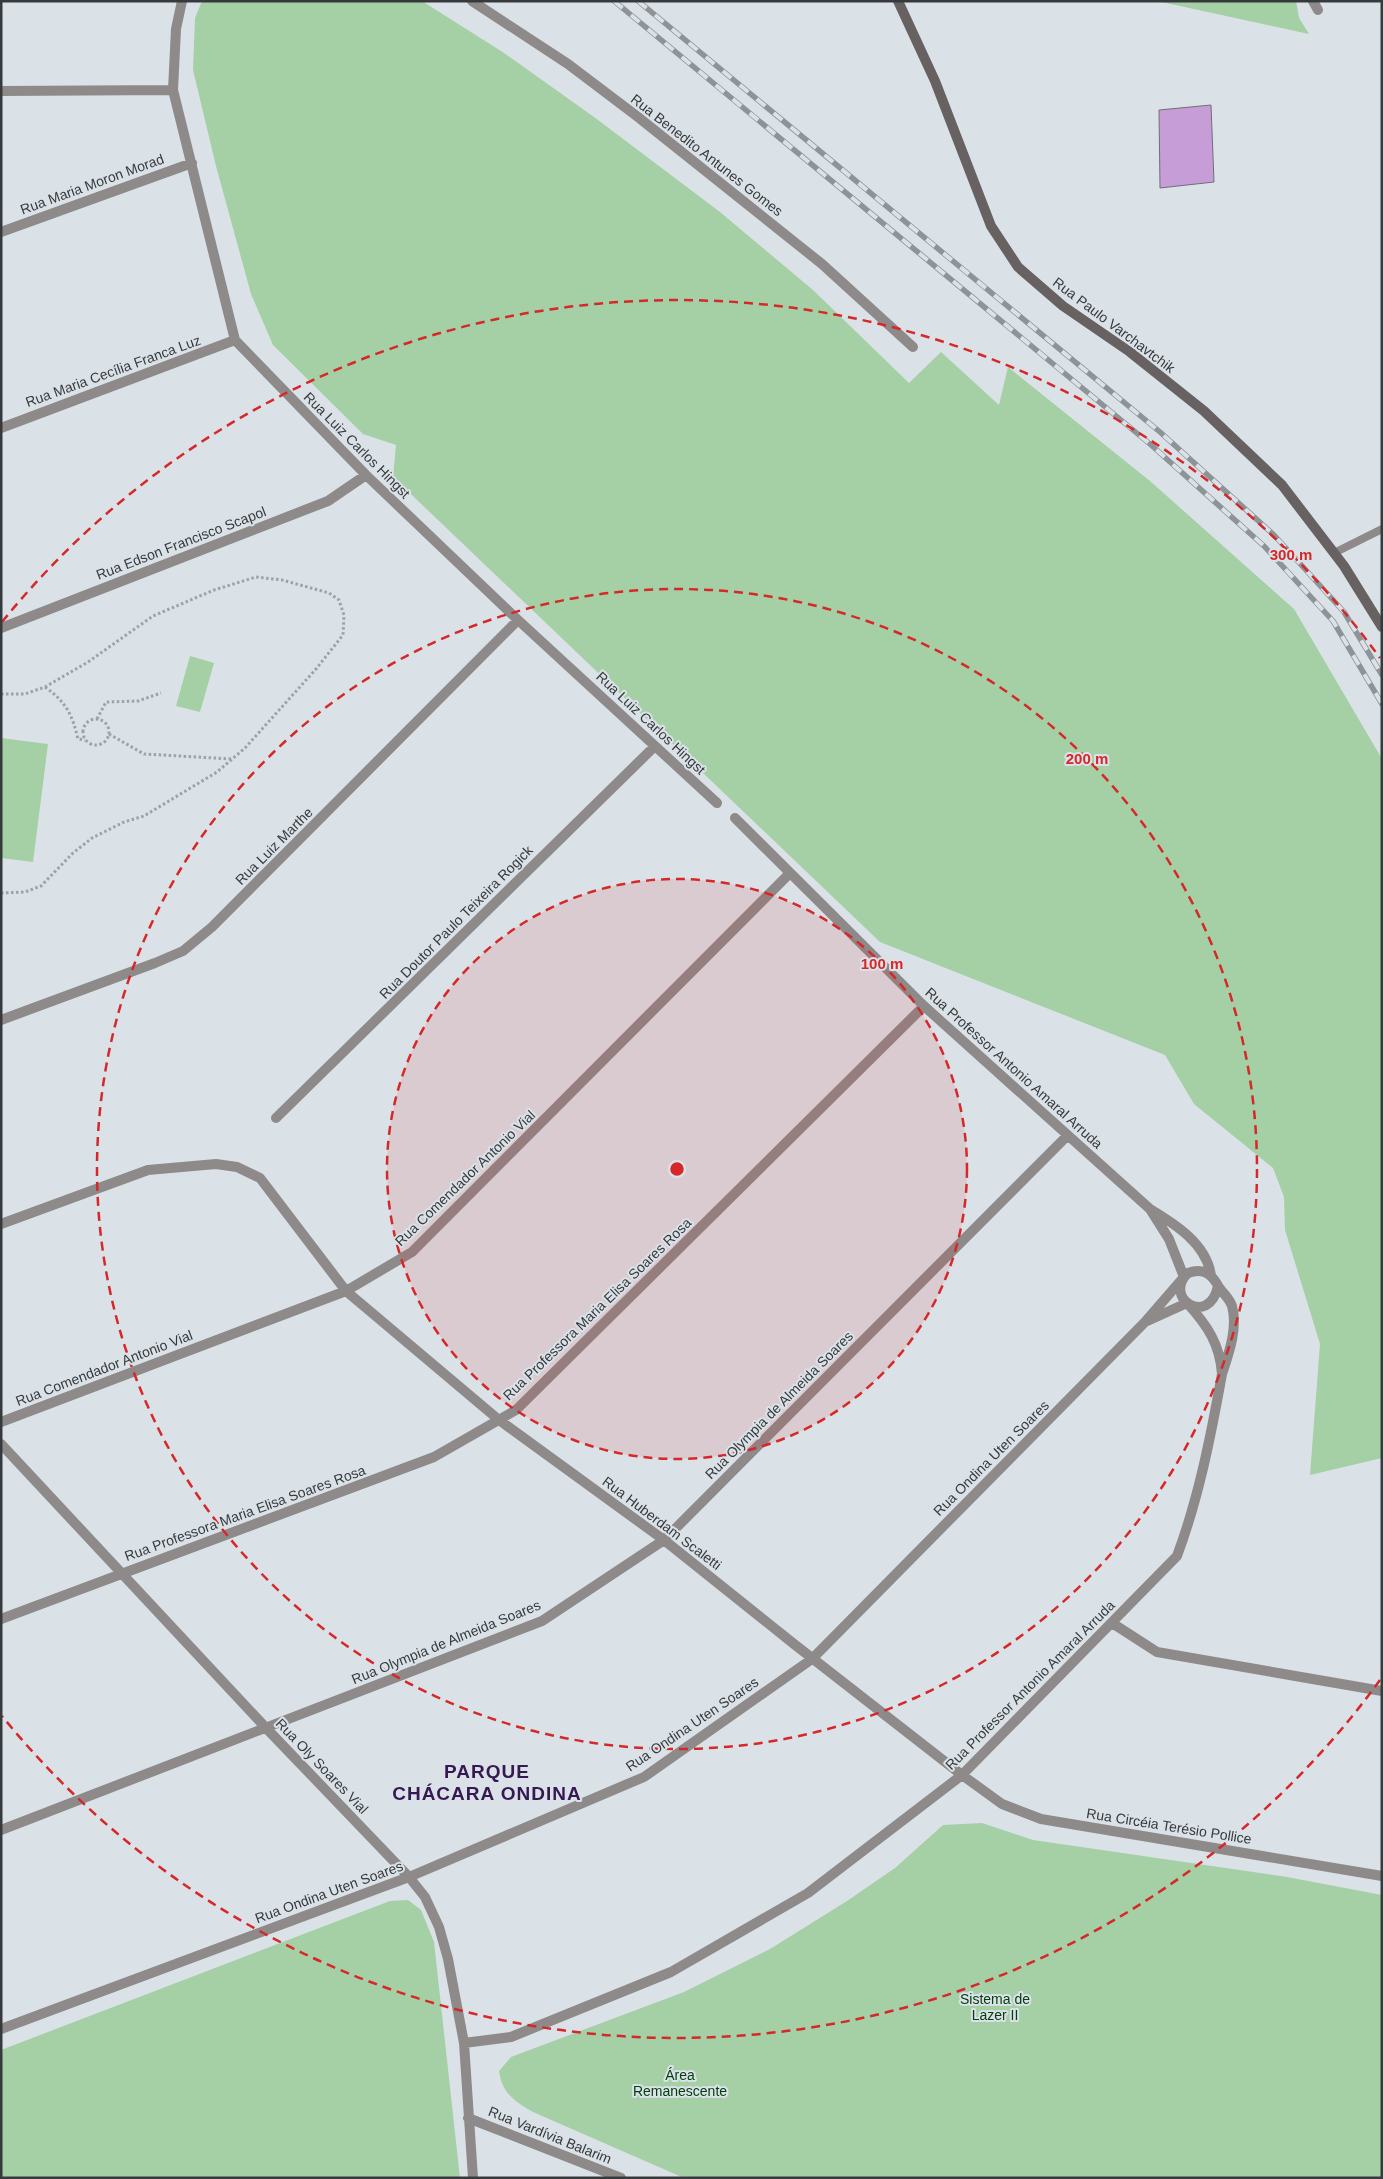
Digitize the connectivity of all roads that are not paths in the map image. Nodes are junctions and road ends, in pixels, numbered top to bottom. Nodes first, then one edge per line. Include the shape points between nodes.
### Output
1 (182, 1) edge
2 (472, 1) edge
3 (898, 1) edge
4 (173, 90) junction
5 (1, 91) edge
6 (192, 163) junction
7 (1, 232) edge
8 (235, 340) junction
9 (913, 347) dead end
10 (1, 428) edge
11 (366, 475) junction
12 (1382, 529) edge
13 (1334, 553) junction
14 (518, 620) junction
15 (1382, 627) edge
16 (1, 628) edge
17 (655, 746) junction
18 (718, 803) dead end
19 (735, 818) dead end
20 (790, 873) junction
21 (924, 1006) junction
22 (1, 1020) edge
23 (276, 1118) dead end
24 (1067, 1136) junction
25 (1150, 1208) junction
26 (1, 1224) edge
27 (1211, 1276) junction
28 (1184, 1277) junction
29 (1218, 1286) junction
30 (346, 1291) junction
31 (1187, 1303) junction
32 (1145, 1322) junction
33 (1222, 1374) junction
34 (499, 1420) junction
35 (1, 1422) edge
36 (1, 1444) edge
37 (664, 1540) junction
38 (123, 1573) junction
39 (1, 1619) edge
40 (1112, 1623) junction
41 (812, 1659) junction
42 (1382, 1691) edge
43 (267, 1729) junction
44 (962, 1775) junction
45 (1, 1830) edge
46 (1382, 1876) edge
47 (409, 1877) junction
48 (1, 2029) edge
49 (464, 2043) junction
50 (468, 2118) junction
51 (473, 2178) edge
52 (621, 2178) edge

1 - 4 street via 176,29
2 - 9 street, Rua Benedito Antunes Gomes via 568,64 638,117 822,264
3 - 13 street, Rua Paulo Varchavtchik via 935,81 990,226 1018,267 1063,306 1130,352 1204,411 1282,485
4 - 5 street
4 - 6 street
6 - 7 street, Rua Maria Moron Morad
6 - 8 street
8 - 10 street, Rua Maria Cecília Franca Luz
8 - 11 street, Rua Luiz Carlos Hingst
11 - 14 street, Rua Luiz Carlos Hingst
11 - 16 street, Rua Edson Francisco Scapol via 328,501
12 - 13 lane
13 - 15 street, Rua Paulo Varchavtchik
14 - 17 street, Rua Luiz Carlos Hingst
14 - 22 street, Rua Luiz Marthe via 233,906 183,951
17 - 18 street, Rua Luiz Carlos Hingst
17 - 23 street, Rua Doutor Paulo Teixeira Rogick
19 - 20 street, Rua Professor Antonio Amaral Arruda
20 - 21 street, Rua Professor Antonio Amaral Arruda
20 - 30 street, Rua Comendador Antonio Vial via 412,1252
21 - 24 street, Rua Professor Antonio Amaral Arruda
21 - 34 street, Rua Professora Maria Elisa Soares Rosa via 516,1410
24 - 25 street, Rua Professor Antonio Amaral Arruda
24 - 37 street, Rua Olympia de Almeida Soares
25 - 27 street via 1172,1222 1201,1250
25 - 28 street via 1169,1238
26 - 30 street, Rua Huberdam Scaletti via 148,1170 216,1164 237,1167 260,1178
27 - 28 street via 1200,1270
27 - 29 street
28 - 31 street via 1180,1294
28 - 32 street, Rua Ondina Uten Soares
29 - 31 street via 1210,1304 1198,1308
29 - 33 street, Rua Professor Antonio Amaral Arruda via 1232,1307 1233,1333
30 - 34 street, Rua Huberdam Scaletti
30 - 35 street, Rua Comendador Antonio Vial
31 - 32 street
31 - 33 street via 1213,1336 1221,1358
32 - 41 street, Rua Ondina Uten Soares
33 - 40 street, Rua Professor Antonio Amaral Arruda via 1188,1528 1177,1556
34 - 37 street, Rua Huberdam Scaletti
34 - 38 street, Rua Professora Maria Elisa Soares Rosa via 434,1458
36 - 38 street, Rua Oly Soares Vial
37 - 41 street, Rua Huberdam Scaletti
37 - 43 street, Rua Olympia de Almeida Soares via 542,1621
38 - 39 street, Rua Professora Maria Elisa Soares Rosa
38 - 43 street, Rua Oly Soares Vial
40 - 42 street via 1157,1652
40 - 44 street, Rua Professor Antonio Amaral Arruda
41 - 44 street, Rua Huberdam Scaletti
41 - 47 street, Rua Ondina Uten Soares via 644,1777
43 - 45 street, Rua Olympia de Almeida Soares
43 - 47 street, Rua Oly Soares Vial
44 - 46 street, Rua Circéia Terésio Pollice via 1002,1804 1041,1819
44 - 49 street, Rua Professor Antonio Amaral Arruda via 808,1893 670,1972 511,2037
47 - 48 street, Rua Ondina Uten Soares
47 - 49 street, Rua Oly Soares Vial via 426,1897 439,1927
49 - 50 street, Rua Oly Soares Vial
50 - 51 street, Rua Oly Soares Vial
50 - 52 street, Rua Vardívia Balarim

